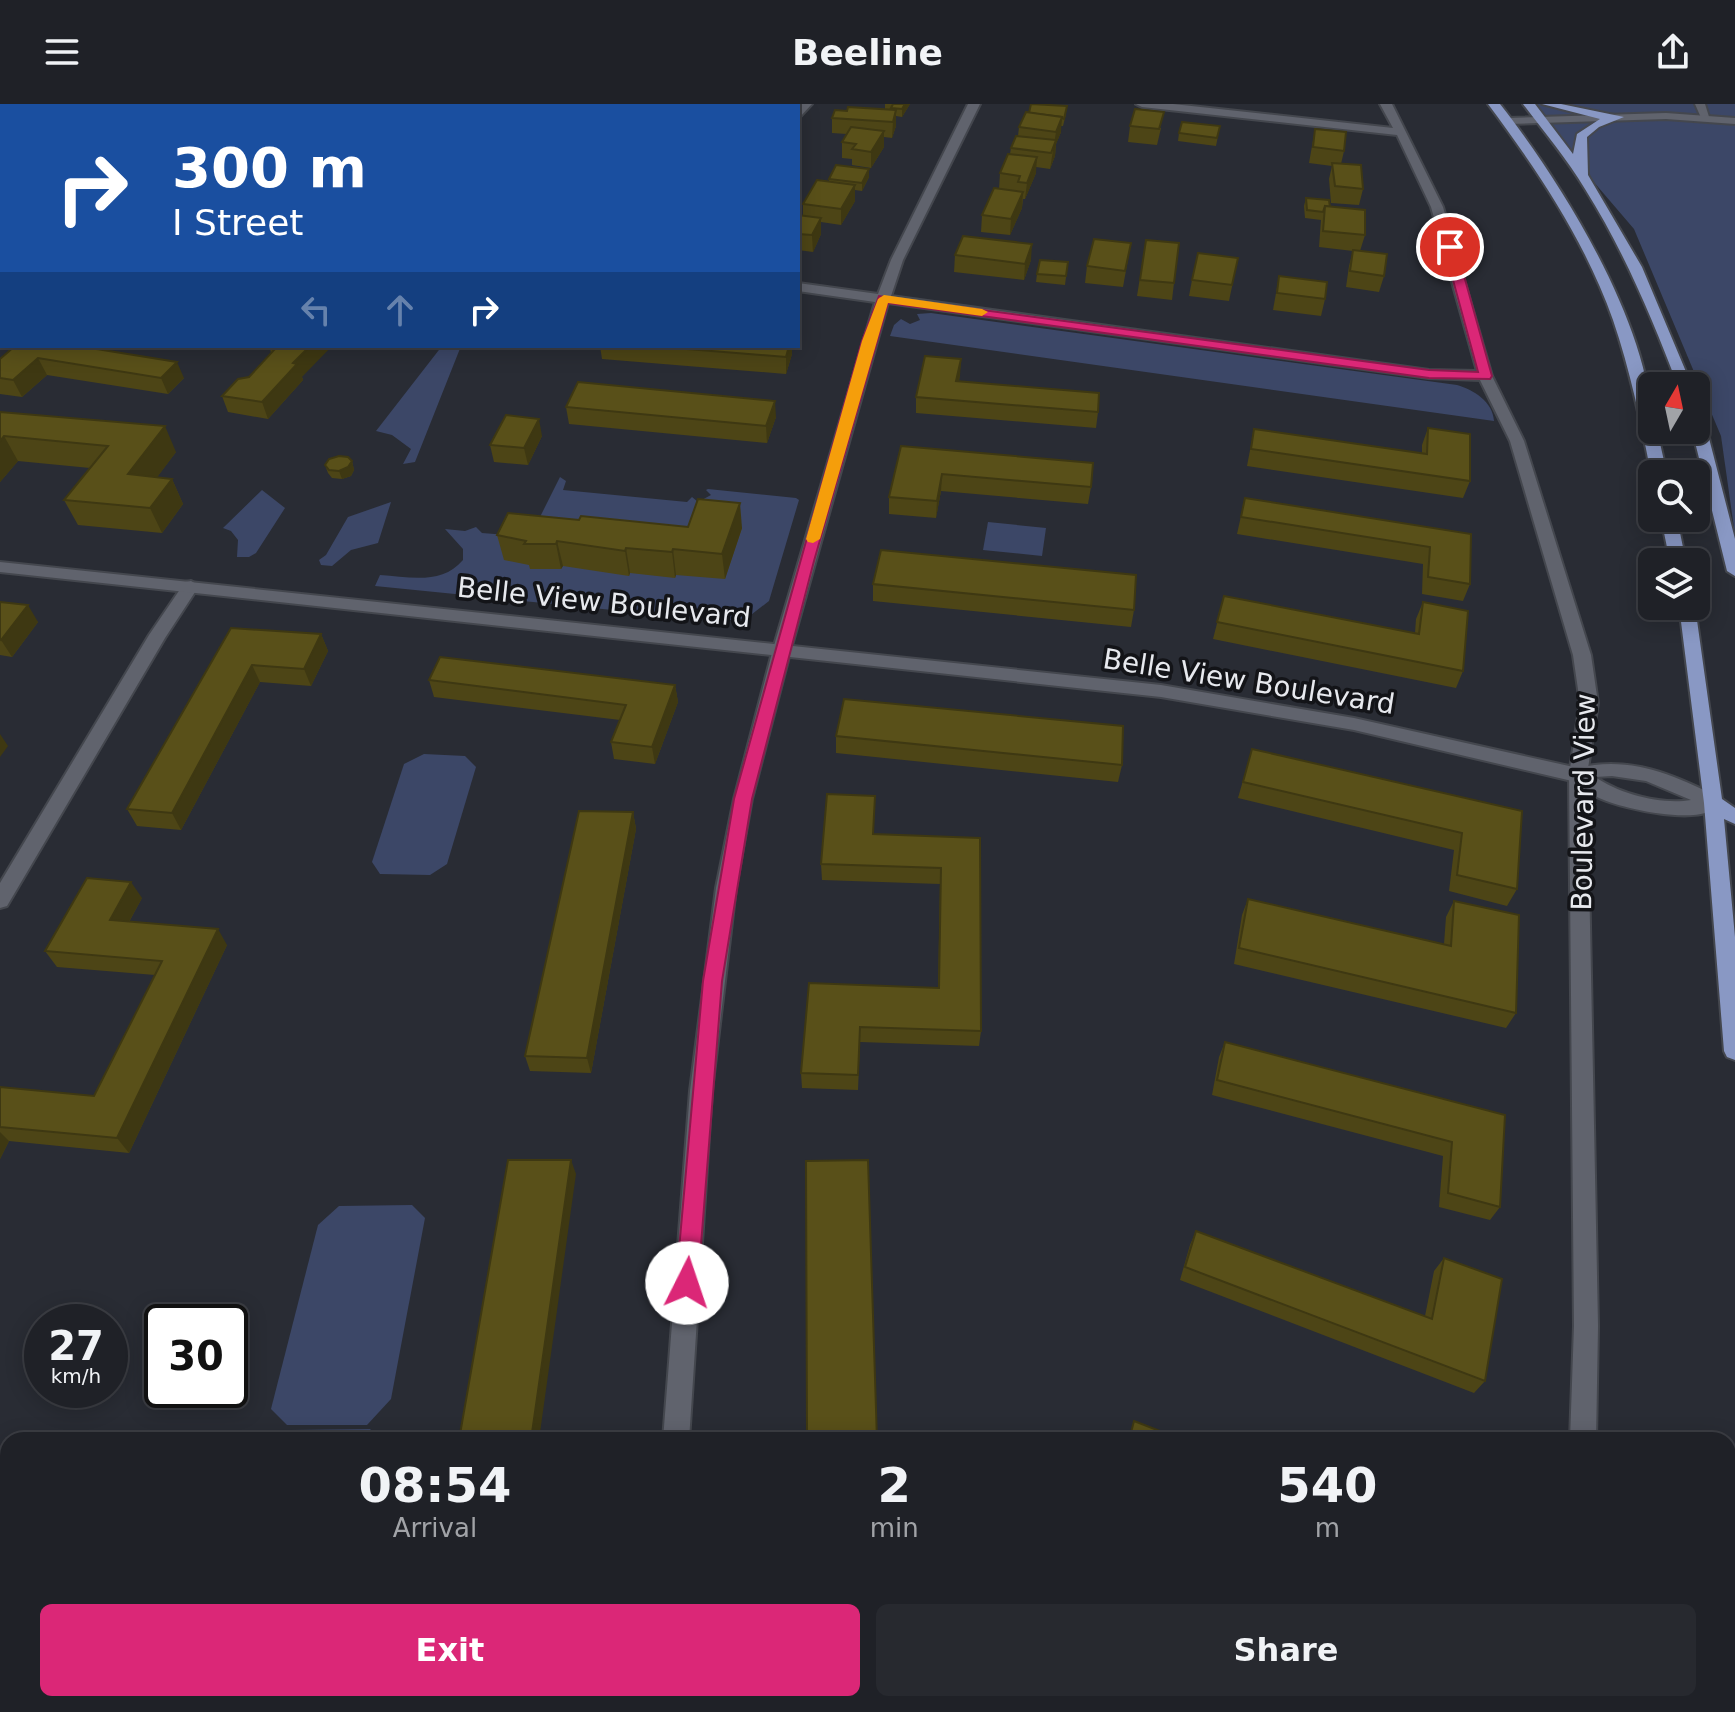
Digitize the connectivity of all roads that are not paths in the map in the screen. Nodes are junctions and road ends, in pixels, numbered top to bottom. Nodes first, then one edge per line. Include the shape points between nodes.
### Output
1 (974, 104) edge
2 (1142, 104) edge
3 (1386, 104) edge
4 (1494, 104) edge
5 (1529, 104) edge
6 (1548, 104) edge
7 (1700, 104) edge
8 (1618, 117) junction
9 (1706, 118) junction
10 (1541, 120) junction
11 (1508, 121) junction
12 (1735, 121) edge
13 (1401, 132) junction
14 (1588, 184) junction
15 (800, 287) edge
16 (884, 299) junction
17 (1679, 372) edge
18 (1485, 376) junction
19 (1703, 444) edge
20 (1656, 460) edge
21 (0, 567) edge
22 (1735, 571) edge
23 (191, 586) junction
24 (1690, 620) edge
25 (782, 649) junction
26 (1578, 775) junction
27 (1735, 796) edge
28 (1713, 803) junction
29 (1735, 817) edge
30 (0, 900) edge
31 (1735, 1051) edge
32 (677, 1432) edge
33 (1583, 1432) edge

1 - 16 street via 897,260
2 - 13 street
3 - 13 street, Boulevard View
4 - 11 main road
5 - 10 main road
6 - 8 main road
7 - 9 lane
8 - 9 street
8 - 10 street
8 - 14 main road via 1581,136 1579,153
9 - 12 street
10 - 11 street
10 - 14 main road
11 - 20 main road via 1599,275 1628,346
13 - 18 street, Boulevard View via 1437,207
14 - 17 main road via 1640,277
15 - 16 street
16 - 18 street via 1429,374
16 - 25 street
18 - 26 street, Boulevard View via 1517,441 1582,655 1589,703
19 - 22 main road
21 - 23 street, Belle View Boulevard
23 - 25 street, Belle View Boulevard
23 - 30 street
24 - 28 main road
25 - 26 street, Belle View Boulevard via 1207,698 1354,724
25 - 32 street via 743,799 712,981
26 - 28 street, Belle View Boulevard via 1612,769 1670,781
26 - 28 street, Belle View Boulevard via 1604,793 1674,810
26 - 33 street, Boulevard View
27 - 28 main road
28 - 29 main road
28 - 31 main road

